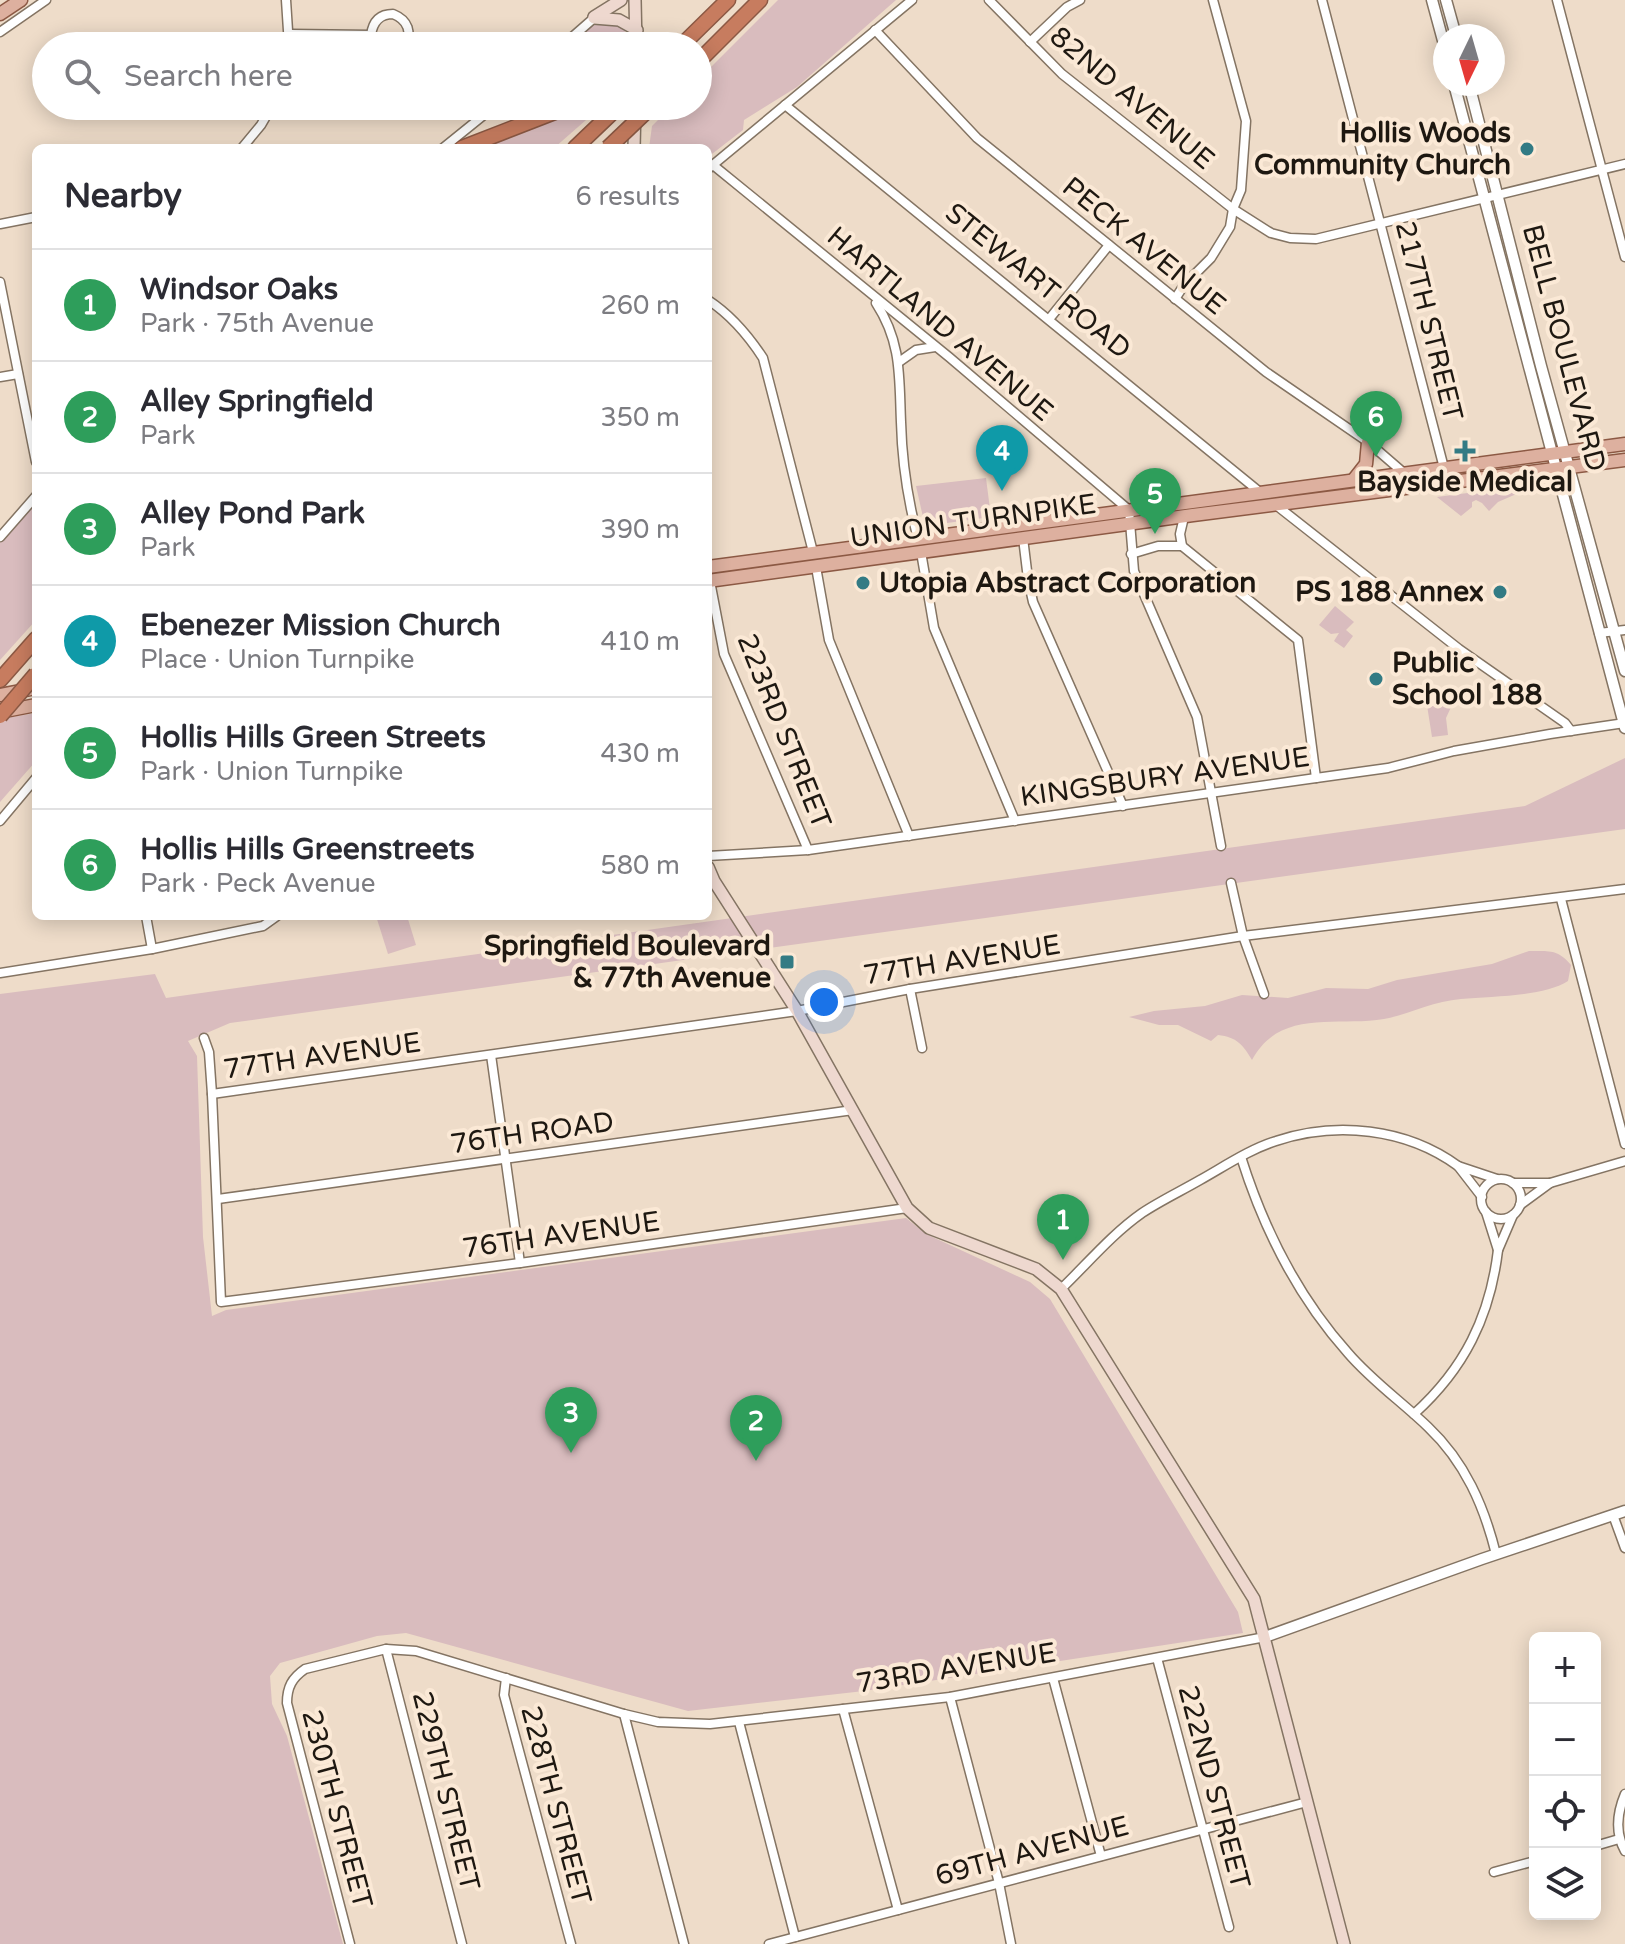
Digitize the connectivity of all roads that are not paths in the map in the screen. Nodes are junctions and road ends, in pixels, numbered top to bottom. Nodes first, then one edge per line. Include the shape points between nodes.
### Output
1 (21, 0) edge
2 (46, 0) edge
3 (286, 0) edge
4 (621, 0) edge
5 (635, 0) edge
6 (728, 0) edge
7 (760, 0) edge
8 (912, 0) edge
9 (989, 0) edge
10 (1080, 0) edge
11 (1213, 0) edge
12 (1322, 0) edge
13 (1432, 0) edge
14 (1446, 0) edge
15 (1557, 0) edge
16 (0, 14) edge
17 (594, 18) junction
18 (1438, 24) edge
19 (1453, 24) edge
20 (637, 30) joint
21 (875, 30) junction
22 (0, 32) edge
23 (290, 32) edge
24 (372, 32) edge
25 (408, 32) edge
26 (578, 32) edge
27 (695, 32) edge
28 (1030, 42) junction
29 (712, 48) edge
30 (1457, 96) edge
31 (1472, 96) edge
32 (785, 105) junction
33 (264, 120) edge
34 (478, 120) edge
35 (534, 120) edge
36 (605, 120) edge
37 (635, 120) edge
38 (637, 120) edge
39 (245, 144) edge
40 (448, 144) edge
41 (472, 144) edge
42 (580, 144) edge
43 (612, 144) edge
44 (634, 144) edge
45 (1625, 164) edge
46 (712, 165) edge
47 (712, 169) edge
48 (1602, 170) junction
49 (1499, 195) junction
50 (1484, 198) junction
51 (1233, 209) junction
52 (32, 218) edge
53 (0, 224) edge
54 (1381, 224) junction
55 (1109, 245) junction
56 (1625, 257) edge
57 (0, 282) edge
58 (870, 294) junction
59 (1175, 299) junction
60 (712, 302) edge
61 (1050, 318) junction
62 (936, 347) junction
63 (899, 362) junction
64 (18, 374) junction
65 (0, 377) edge
66 (32, 442) edge
67 (1368, 442) junction
68 (1625, 444) edge
69 (1566, 452) junction
70 (1552, 453) junction
71 (1625, 460) edge
72 (1571, 466) junction
73 (1444, 468) junction
74 (1556, 468) junction
75 (1405, 474) junction
76 (1355, 478) junction
77 (1261, 493) junction
78 (32, 501) edge
79 (1276, 505) junction
80 (1129, 516) junction
81 (1184, 517) junction
82 (0, 537) edge
83 (1023, 538) junction
84 (919, 546) junction
85 (1182, 546) junction
86 (813, 552) junction
87 (1131, 554) junction
88 (712, 566) edge
89 (816, 567) junction
90 (712, 581) edge
91 (712, 596) edge
92 (1620, 630) edge
93 (1599, 633) junction
94 (32, 643) edge
95 (1625, 671) edge
96 (32, 678) edge
97 (0, 680) edge
98 (32, 689) edge
99 (0, 695) edge
100 (32, 706) edge
101 (0, 714) edge
102 (1625, 725) edge
103 (1571, 731) junction
104 (1316, 778) junction
105 (32, 783) edge
106 (1213, 793) junction
107 (1123, 806) junction
108 (0, 821) edge
109 (1015, 821) junction
110 (909, 836) junction
111 (1221, 846) dead end
112 (808, 850) junction
113 (712, 856) edge
114 (712, 875) edge
115 (1231, 883) dead end
116 (1625, 889) edge
117 (1561, 899) junction
118 (147, 920) edge
119 (271, 920) edge
120 (1243, 936) junction
121 (152, 949) junction
122 (0, 973) edge
123 (910, 989) junction
124 (1264, 994) dead end
125 (797, 1011) junction
126 (204, 1038) dead end
127 (922, 1048) dead end
128 (491, 1055) junction
129 (212, 1094) junction
130 (853, 1110) junction
131 (1625, 1144) edge
132 (1241, 1157) junction
133 (505, 1159) junction
134 (1625, 1161) edge
135 (1458, 1166) junction
136 (1498, 1179) junction
137 (1513, 1183) junction
138 (1550, 1183) junction
139 (1482, 1197) junction
140 (218, 1199) junction
141 (1520, 1206) junction
142 (907, 1208) junction
143 (1486, 1211) junction
144 (1514, 1214) junction
145 (1498, 1250) junction
146 (520, 1263) junction
147 (1061, 1289) junction
148 (1414, 1414) junction
149 (1625, 1511) edge
150 (1613, 1515) junction
151 (1625, 1548) edge
152 (1496, 1554) junction
153 (1265, 1637) junction
154 (386, 1649) junction
155 (1157, 1658) junction
156 (506, 1678) junction
157 (1053, 1678) junction
158 (290, 1685) joint
159 (950, 1697) junction
160 (843, 1709) junction
161 (624, 1714) junction
162 (739, 1722) junction
163 (1625, 1794) edge
164 (1307, 1802) junction
165 (1203, 1829) junction
166 (1619, 1839) junction
167 (1601, 1844) edge
168 (1625, 1851) edge
169 (1101, 1856) junction
170 (1529, 1863) edge
171 (1494, 1872) dead end
172 (999, 1883) junction
173 (898, 1910) junction
174 (1229, 1927) dead end
175 (795, 1937) junction
176 (350, 1944) edge
177 (462, 1944) edge
178 (571, 1944) edge
179 (684, 1944) edge
180 (769, 1944) edge
181 (1011, 1944) edge
182 (1344, 1944) edge

1 - 16 main road
2 - 22 street
3 - 23 street
4 - 17 main road
5 - 20 main road
6 - 27 highway
7 - 29 highway
8 - 21 street
9 - 28 street, 82ND AVENUE
10 - 28 street
11 - 51 street via 1246,121 1241,190
12 - 54 street, 217TH STREET
13 - 18 street
14 - 19 street
15 - 48 street
17 - 20 main road via 619,20
17 - 26 street
21 - 32 street
21 - 55 street, PECK AVENUE via 977,138
24 - 25 street via 375,21 386,14 405,21
28 - 51 street, 82ND AVENUE via 1062,74
30 - 50 street, BELL BOULEVARD
31 - 49 street, BELL BOULEVARD
32 - 46 street
32 - 61 street, STEWART ROAD
33 - 39 street
34 - 40 street
35 - 41 highway
36 - 42 highway
37 - 44 main road
38 - 43 highway, bridge
45 - 48 street, 82ND AVENUE
47 - 58 street, HARTLAND AVENUE
48 - 49 street, 82ND AVENUE
48 - 56 street
49 - 50 street, 82ND AVENUE
49 - 69 street, BELL BOULEVARD
50 - 54 street, 82ND AVENUE
50 - 70 street, BELL BOULEVARD
51 - 54 street, 82ND AVENUE via 1271,233 1290,238 1316,239
51 - 59 street via 1230,227 1211,258
52 - 53 street
54 - 73 street, 217TH STREET
55 - 59 street, PECK AVENUE
55 - 61 street
57 - 64 street
58 - 62 street, HARTLAND AVENUE
58 - 63 street via 891,333
59 - 67 street, PECK AVENUE via 1266,372
60 - 86 street via 725,310 763,358
61 - 77 street, STEWART ROAD
62 - 63 street via 916,350
62 - 80 street, HARTLAND AVENUE
63 - 84 street via 904,471
64 - 65 street
64 - 66 street
67 - 75 street, PECK AVENUE
67 - 76 main road via 1366,464
68 - 69 main road, UNION TURNPIKE
69 - 70 main road, UNION TURNPIKE
69 - 72 street, BELL BOULEVARD
70 - 73 main road, UNION TURNPIKE
70 - 74 street, BELL BOULEVARD
71 - 72 main road, UNION TURNPIKE
72 - 74 main road, UNION TURNPIKE
72 - 92 street, BELL BOULEVARD
73 - 75 main road, UNION TURNPIKE
74 - 79 main road, UNION TURNPIKE
74 - 93 street, BELL BOULEVARD
75 - 76 main road, UNION TURNPIKE
76 - 77 main road, UNION TURNPIKE
77 - 80 main road, UNION TURNPIKE
78 - 82 street
79 - 81 main road, UNION TURNPIKE
79 - 103 street
80 - 81 main road, UNION TURNPIKE
80 - 83 main road, UNION TURNPIKE
80 - 84 main road, UNION TURNPIKE
80 - 87 street
81 - 85 street
83 - 84 main road, UNION TURNPIKE
83 - 107 street via 1033,602
84 - 86 main road, UNION TURNPIKE
84 - 89 main road, UNION TURNPIKE
84 - 109 street via 934,628
85 - 87 street
85 - 104 street via 1298,640
86 - 88 main road, UNION TURNPIKE
87 - 106 street via 1197,717
89 - 90 main road, UNION TURNPIKE
89 - 110 street via 829,640
91 - 112 street, 223RD STREET via 724,654
92 - 93 street
92 - 95 street, BELL BOULEVARD
93 - 102 street, BELL BOULEVARD
94 - 97 highway
96 - 101 highway, bridge
98 - 99 main road
100 - 101 main road
102 - 103 street, KINGSBURY AVENUE
103 - 104 street, KINGSBURY AVENUE
104 - 106 street, KINGSBURY AVENUE
105 - 108 street
106 - 107 street, KINGSBURY AVENUE
106 - 111 street
107 - 109 street, KINGSBURY AVENUE
109 - 110 street, KINGSBURY AVENUE
110 - 112 street, KINGSBURY AVENUE
112 - 113 street, KINGSBURY AVENUE
114 - 125 main road
115 - 120 street
116 - 117 street, 77TH AVENUE
117 - 120 street, 77TH AVENUE
117 - 131 street
118 - 121 street
119 - 121 street
120 - 123 street, 77TH AVENUE
120 - 124 street
121 - 122 street
123 - 125 street, 77TH AVENUE
123 - 127 street
125 - 128 street, 77TH AVENUE
125 - 130 main road
126 - 129 street
128 - 129 street, 77TH AVENUE
128 - 133 street
129 - 140 street
130 - 133 street, 76TH ROAD
130 - 142 main road
132 - 135 street via 1277,1140 1342,1129 1407,1140
132 - 147 street via 1140,1214
132 - 148 street via 1272,1240 1308,1302 1349,1354
133 - 140 street, 76TH ROAD
133 - 146 street
134 - 138 street
135 - 136 street
135 - 139 street
136 - 137 street
136 - 139 street
137 - 138 street
137 - 141 street
138 - 141 street
139 - 143 street
140 - 146 street, 76TH AVENUE via 221,1302
141 - 144 street
142 - 146 street, 76TH AVENUE
142 - 147 main road via 929,1228 1036,1269
143 - 144 street via 1499,1218
143 - 145 street
144 - 145 street
145 - 148 street via 1487,1309 1471,1346 1444,1385
147 - 153 main road via 1254,1599
148 - 152 street via 1463,1469
149 - 150 street, 73RD AVENUE
150 - 151 street
150 - 152 street, 73RD AVENUE
152 - 153 street, 73RD AVENUE
153 - 155 street, 73RD AVENUE
153 - 164 main road
154 - 156 street, 73RD AVENUE via 416,1651
154 - 158 street, 73RD AVENUE via 305,1669
154 - 177 street, 229TH STREET
155 - 157 street, 73RD AVENUE
155 - 165 street, 222ND STREET
156 - 161 street, 73RD AVENUE
156 - 178 street, 228TH STREET via 504,1695
157 - 159 street, 73RD AVENUE
157 - 169 street
158 - 176 street, 230TH STREET via 287,1703
159 - 160 street, 73RD AVENUE
159 - 172 street
160 - 162 street, 73RD AVENUE
160 - 173 street
161 - 162 street, 73RD AVENUE via 687,1725
161 - 179 street
162 - 175 street
163 - 166 street
164 - 165 street, 69TH AVENUE
164 - 182 main road
165 - 169 street, 69TH AVENUE
165 - 174 street, 222ND STREET
166 - 167 street
166 - 168 street
169 - 172 street, 69TH AVENUE
170 - 171 street
172 - 173 street, 69TH AVENUE
172 - 181 street
173 - 175 street, 69TH AVENUE
175 - 180 street, 69TH AVENUE

